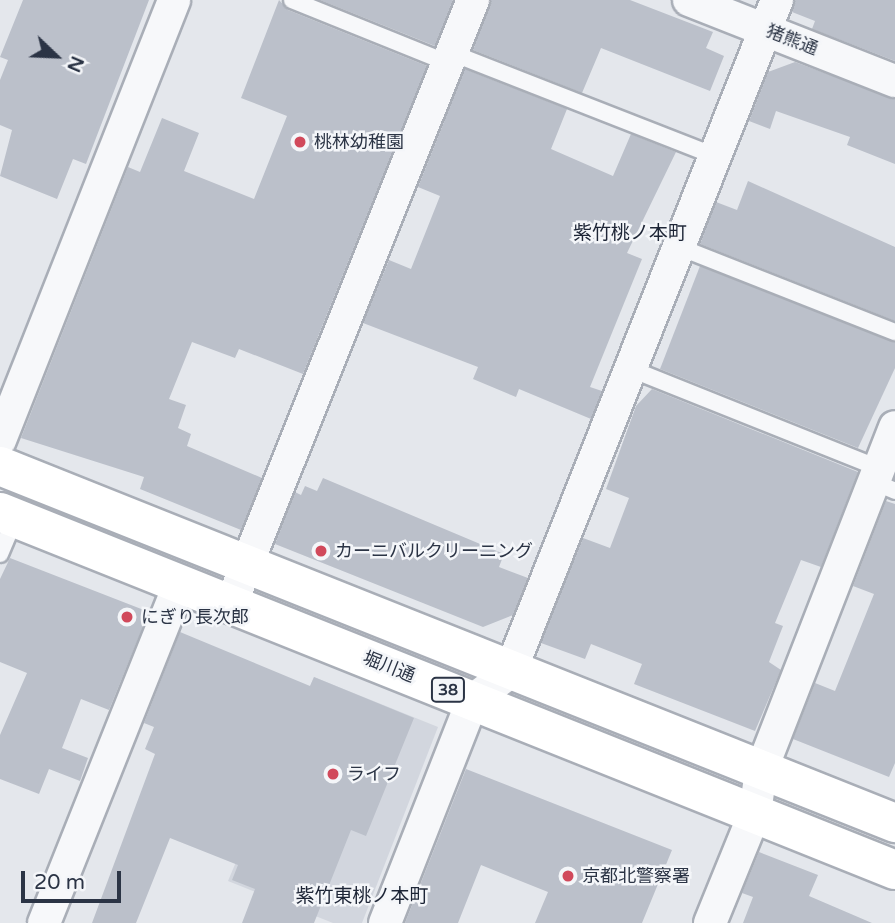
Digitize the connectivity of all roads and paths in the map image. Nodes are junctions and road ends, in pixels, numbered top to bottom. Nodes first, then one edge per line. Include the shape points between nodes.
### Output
1 (174, 0) edge
2 (292, 0) edge
3 (473, 0) edge
4 (689, 0) edge
5 (776, 0) edge
6 (765, 29) junction
7 (450, 58) junction
8 (895, 81) edge
9 (715, 156) junction
10 (679, 247) junction
11 (895, 332) edge
12 (631, 369) junction
13 (895, 427) edge
14 (0, 440) edge
15 (0, 466) edge
16 (883, 480) edge
17 (8, 515) edge
18 (0, 554) edge
19 (248, 567) junction
20 (180, 583) junction
21 (231, 604) junction
22 (510, 672) junction
23 (472, 701) junction
24 (761, 771) junction
25 (755, 813) junction
26 (895, 823) edge
27 (895, 870) edge
28 (44, 923) edge
29 (385, 923) edge
30 (710, 923) edge

1 - 14 street
2 - 7 lane
3 - 7 street
4 - 6 street, 猪熊通
5 - 6 street
6 - 8 street, 猪熊通
6 - 9 street
7 - 9 lane
7 - 19 street
9 - 10 street
10 - 11 lane
10 - 12 street
12 - 16 lane
12 - 22 street
13 - 16 street
15 - 19 main road, 38
16 - 24 street
17 - 18 lane
17 - 20 main road, 堀川通 / 38
19 - 21 street
19 - 22 main road, 38
20 - 21 main road, 堀川通 / 38
20 - 28 street
21 - 23 main road, 堀川通 / 38
22 - 23 street
22 - 24 main road, 38
23 - 25 main road, 堀川通 / 38
23 - 29 street
24 - 25 street
24 - 26 main road, 38
25 - 27 main road, 堀川通 / 38
25 - 30 street

